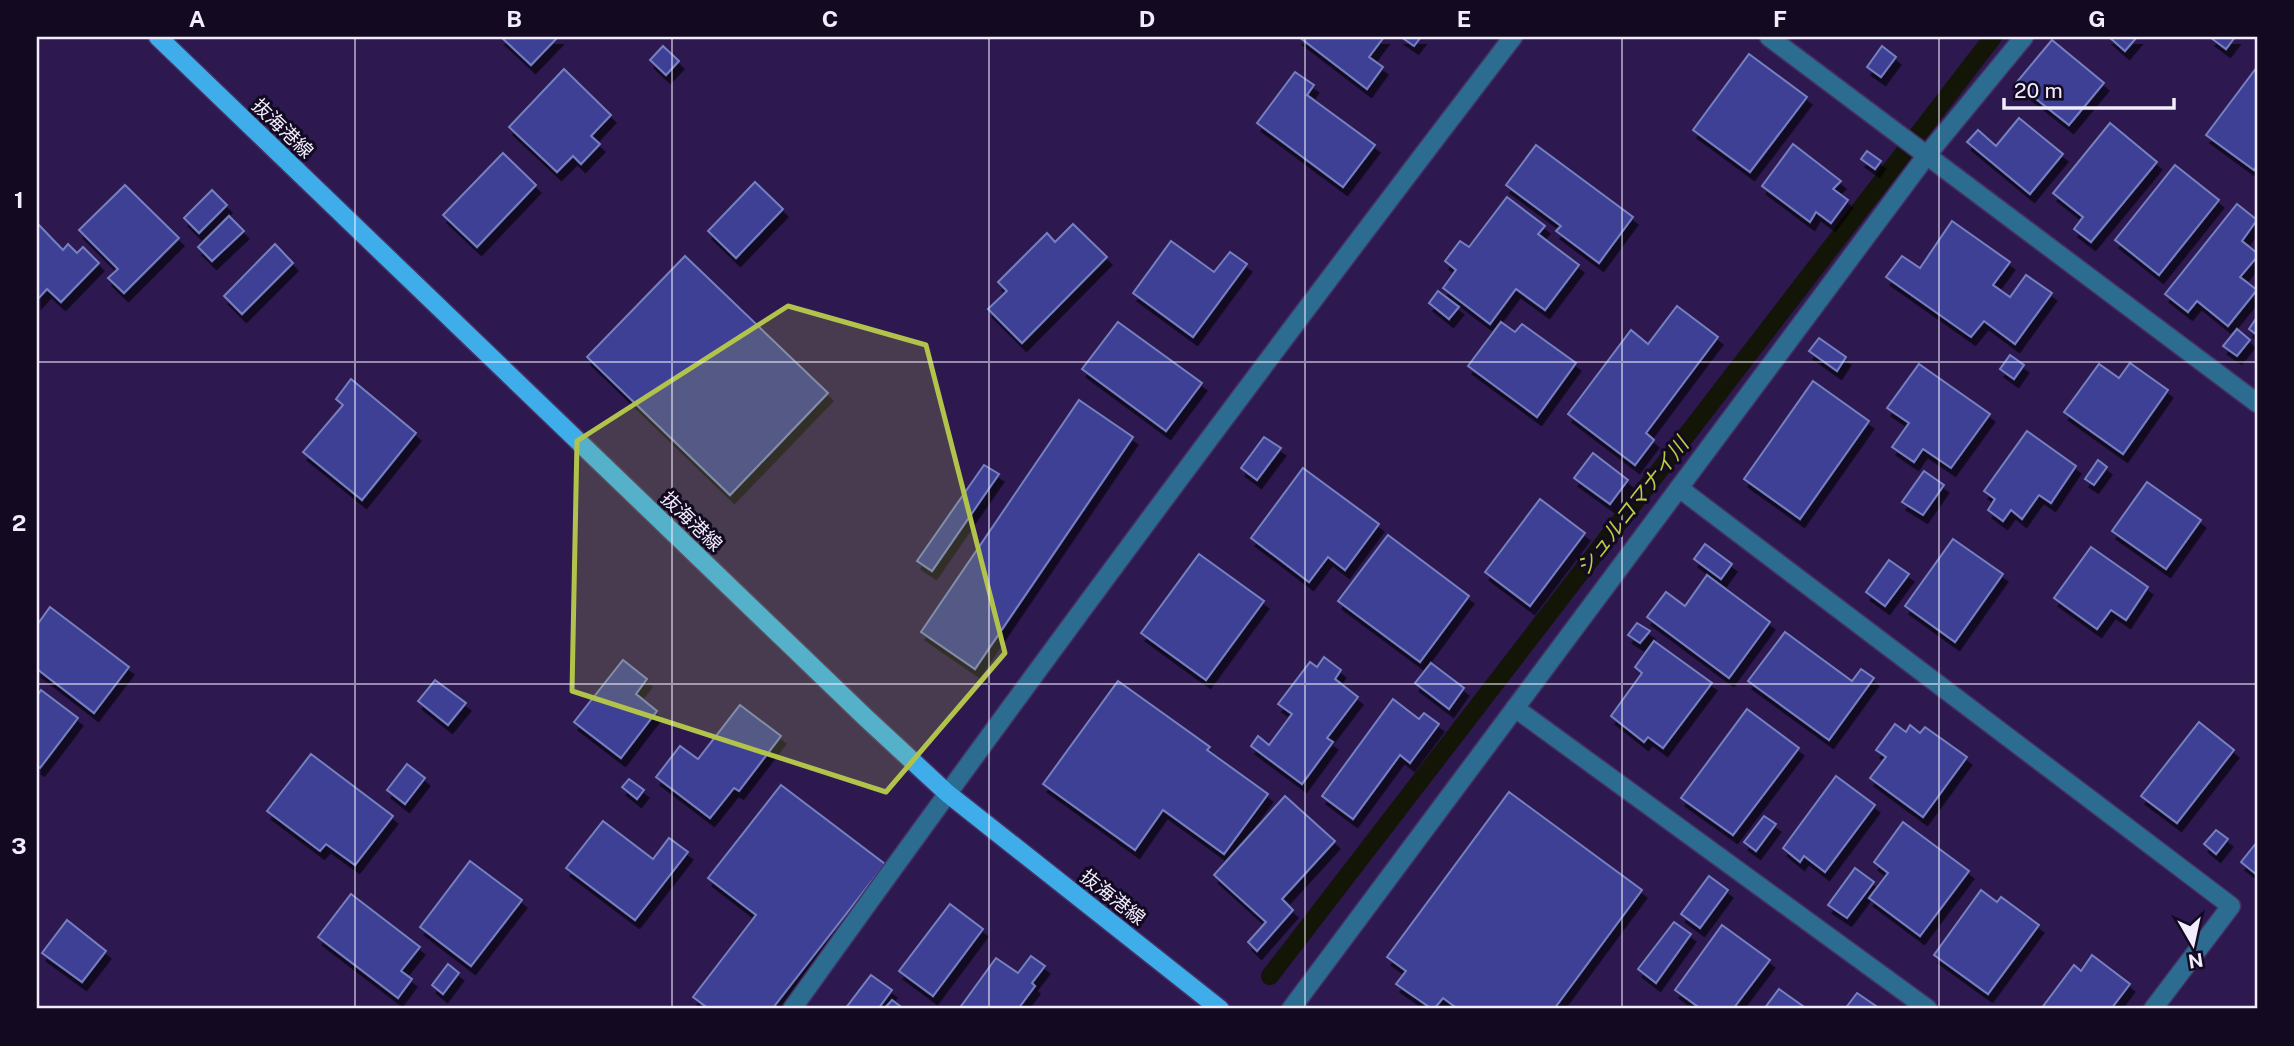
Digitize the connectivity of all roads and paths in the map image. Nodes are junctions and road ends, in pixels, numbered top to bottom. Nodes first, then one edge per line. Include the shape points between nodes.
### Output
1 (158, 37) edge
2 (1513, 37) edge
3 (1769, 37) edge
4 (2024, 37) edge
5 (1927, 155) junction
6 (2257, 403) edge
7 (1679, 488) junction
8 (1515, 708) junction
9 (947, 793) junction
10 (792, 1009) edge
11 (1220, 1009) edge
12 (1291, 1009) edge
13 (1928, 1009) edge
14 (2153, 1009) edge

1 - 9 main road, 抜海港線
2 - 9 street
3 - 5 street
4 - 5 street
5 - 6 street
5 - 7 street
7 - 8 street
7 - 14 street via 2231,906
8 - 12 street
8 - 13 street
9 - 10 street
9 - 11 main road, 抜海港線

